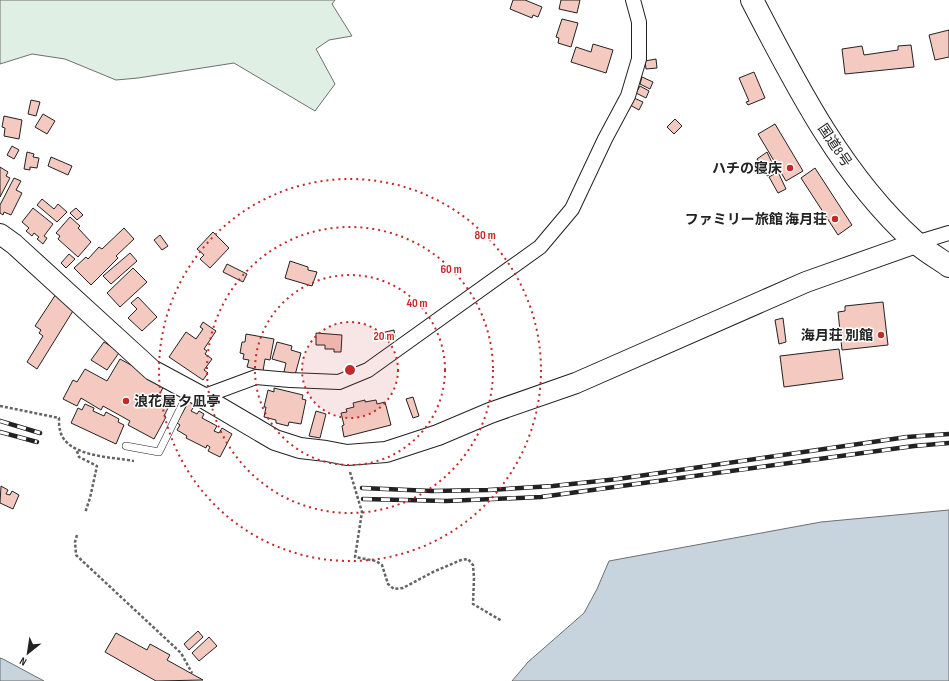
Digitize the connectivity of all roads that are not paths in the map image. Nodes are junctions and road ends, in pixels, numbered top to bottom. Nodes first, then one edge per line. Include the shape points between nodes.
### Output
1 (633, 0) edge
2 (752, 0) edge
3 (949, 233) edge
4 (0, 234) edge
5 (916, 243) junction
6 (949, 266) edge
7 (196, 394) junction
8 (126, 446) dead end

1 - 7 street via 639,22 639,59 628,96 572,209 540,248 368,370 339,382 256,377
2 - 5 highway, 国道8号 via 823,129 857,177
3 - 5 street
4 - 7 street via 152,370
5 - 6 highway, 国道8号
5 - 7 street via 806,282 576,383 386,452 347,455 300,448 275,440
7 - 8 lane via 159,452

